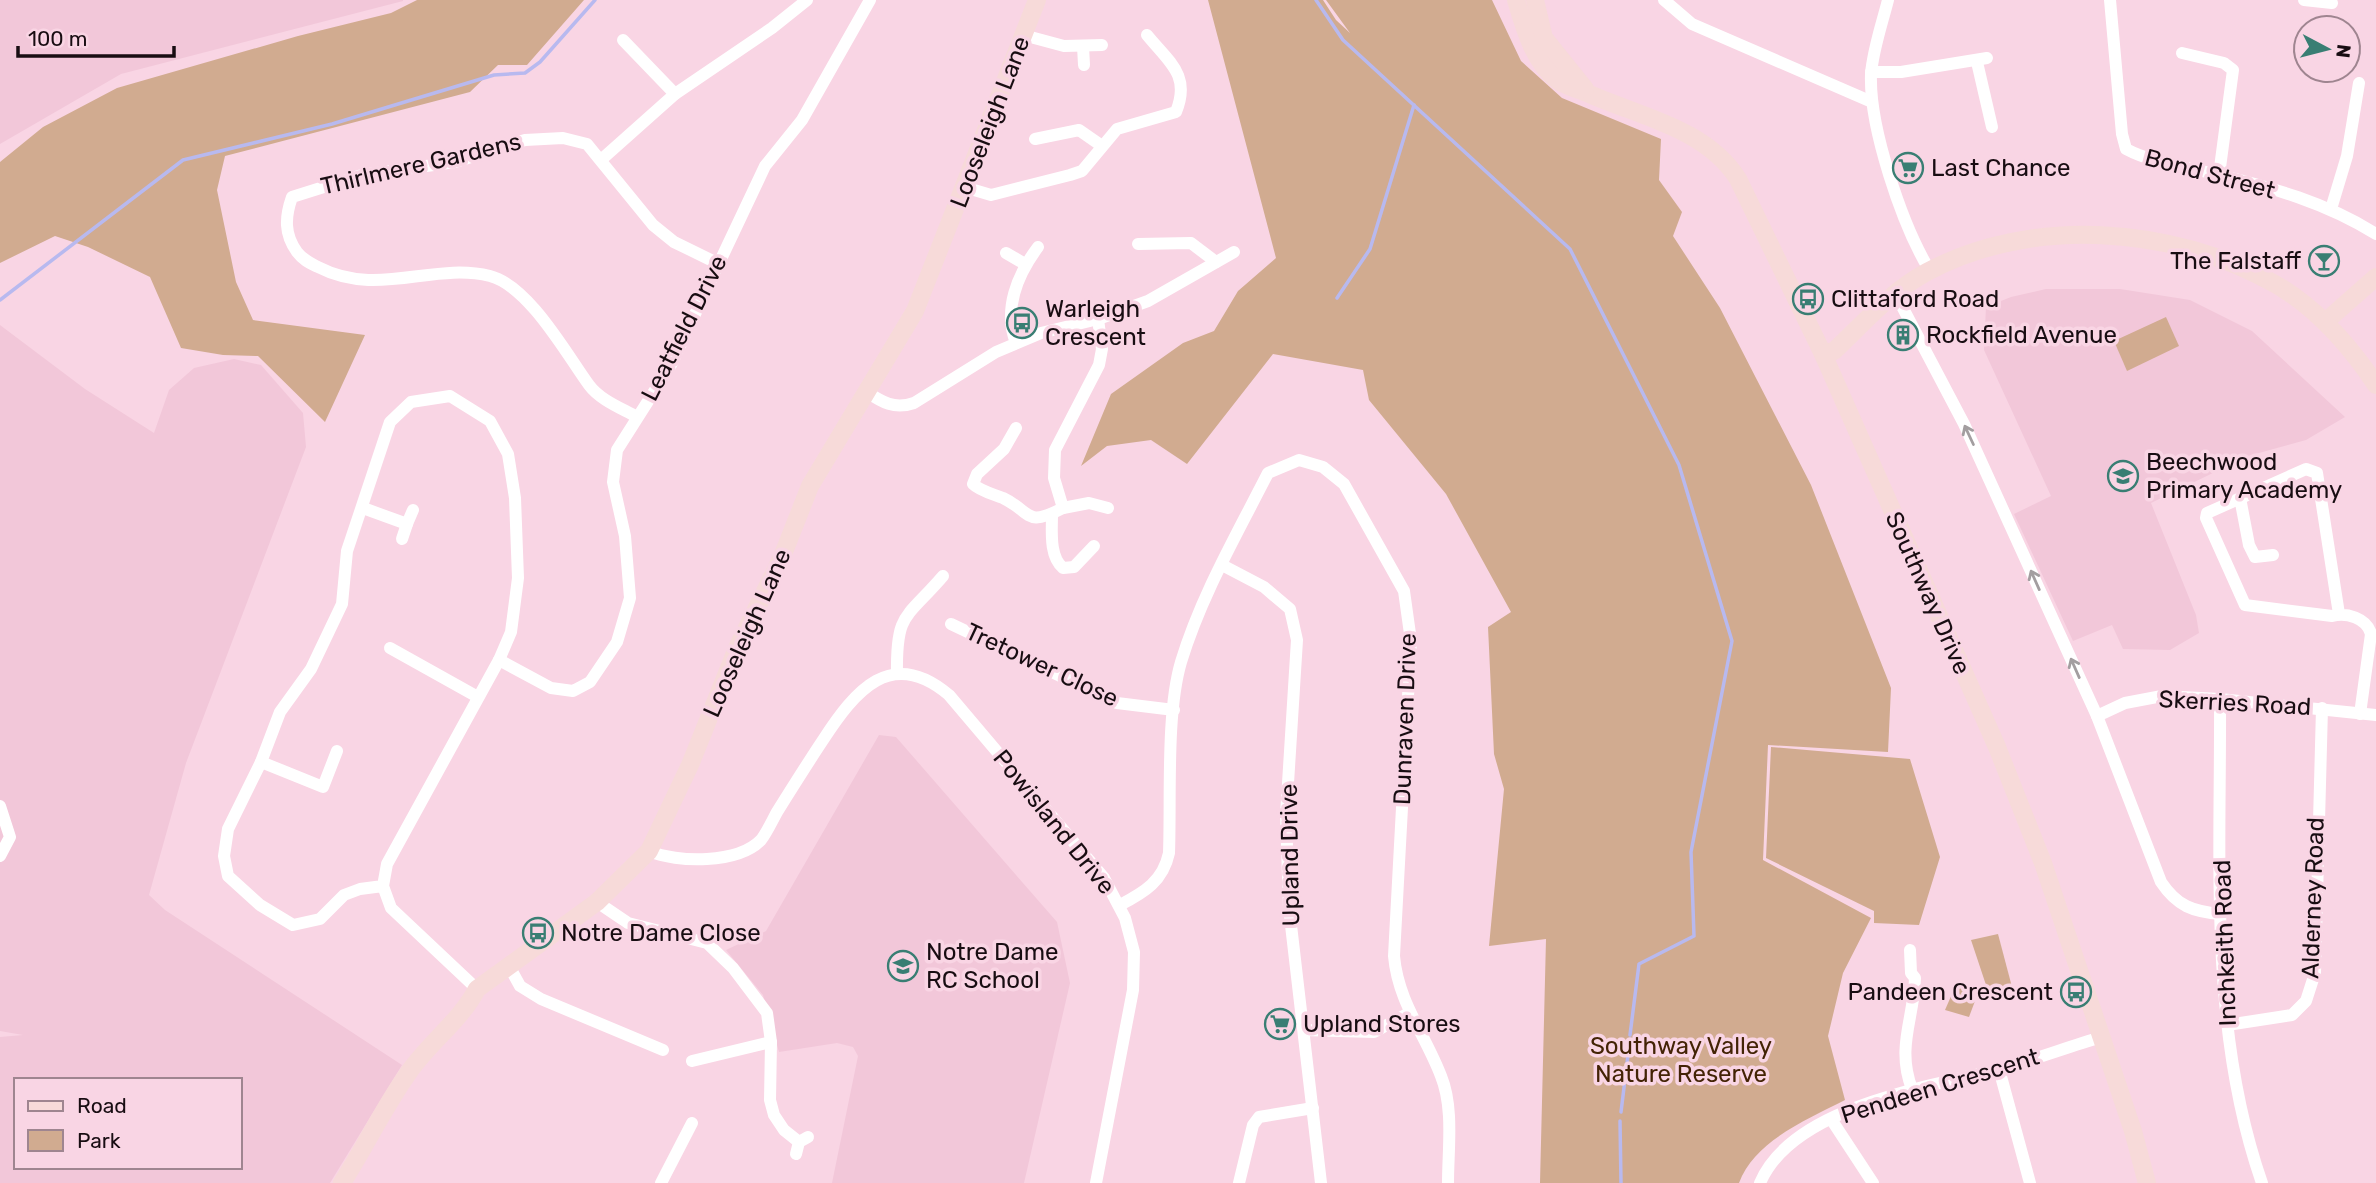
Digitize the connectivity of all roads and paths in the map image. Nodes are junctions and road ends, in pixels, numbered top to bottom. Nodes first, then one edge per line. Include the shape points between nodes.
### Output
1 (807, 0) edge
2 (870, 0) edge
3 (1037, 0) edge
4 (1516, 0) edge
5 (1535, 0) edge
6 (1664, 0) edge
7 (1888, 0) edge
8 (2110, 0) edge
9 (2304, 0) edge
10 (2332, 3) dead end
11 (1023, 35) junction
12 (1155, 39) dead end
13 (623, 40) dead end
14 (1102, 45) dead end
15 (1083, 46) junction
16 (2182, 53) dead end
17 (1084, 65) dead end
18 (1871, 72) junction
19 (2359, 84) edge
20 (675, 94) junction
21 (1591, 95) junction
22 (1872, 102) junction
23 (1992, 127) dead end
24 (1035, 139) dead end
25 (1102, 146) junction
26 (602, 159) junction
27 (2219, 175) junction
28 (964, 187) junction
29 (2331, 209) junction
30 (2376, 234) edge
31 (1138, 244) dead end
32 (1038, 247) dead end
33 (1234, 252) dead end
34 (1006, 253) dead end
35 (1216, 262) junction
36 (717, 263) junction
37 (1025, 264) junction
38 (1930, 271) junction
39 (2376, 277) edge
40 (1895, 293) junction
41 (1098, 319) junction
42 (2325, 323) junction
43 (1016, 343) junction
44 (1824, 354) junction
45 (2376, 385) edge
46 (866, 391) junction
47 (637, 417) junction
48 (1016, 428) dead end
49 (991, 494) junction
50 (2240, 498) junction
51 (985, 506) dead end
52 (363, 508) junction
53 (1108, 508) dead end
54 (413, 510) dead end
55 (1057, 511) junction
56 (407, 524) junction
57 (402, 539) dead end
58 (1094, 545) dead end
59 (2273, 555) dead end
60 (1222, 565) junction
61 (943, 576) dead end
62 (2339, 614) junction
63 (951, 624) dead end
64 (390, 648) dead end
65 (408, 658) junction
66 (499, 660) junction
67 (401, 671) dead end
68 (897, 674) junction
69 (476, 696) junction
70 (2220, 699) junction
71 (2322, 708) junction
72 (1174, 710) junction
73 (2360, 714) junction
74 (2376, 715) edge
75 (2097, 716) junction
76 (337, 751) dead end
77 (261, 762) junction
78 (0, 806) edge
79 (649, 851) junction
80 (0, 856) edge
81 (383, 886) junction
82 (597, 902) junction
83 (1120, 905) junction
84 (2221, 914) junction
85 (1910, 950) dead end
86 (509, 966) junction
87 (477, 989) junction
88 (1409, 1013) junction
89 (2227, 1025) junction
90 (1304, 1030) junction
91 (2102, 1037) junction
92 (771, 1042) junction
93 (663, 1050) dead end
94 (692, 1061) dead end
95 (1999, 1069) junction
96 (1912, 1089) junction
97 (1312, 1108) junction
98 (1831, 1119) junction
99 (692, 1123) dead end
100 (801, 1144) dead end
101 (342, 1183) edge
102 (661, 1183) edge
103 (1096, 1183) edge
104 (1239, 1183) edge
105 (1321, 1183) edge
106 (1448, 1183) edge
107 (1760, 1183) edge
108 (1873, 1183) edge
109 (2030, 1183) edge
110 (2147, 1183) edge
111 (2262, 1183) edge

1 - 20 street
2 - 36 street, Leatfield Drive via 802,120 765,166
3 - 11 street, Looseleigh Lane
4 - 21 street, Southway Drive via 1526,36 1546,67 1558,80
5 - 21 street, Southway Drive via 1544,38
6 - 22 street via 1692,24
7 - 18 street
8 - 27 street, Bond Street via 2117,18 2126,149 2141,157
9 - 10 street
11 - 15 street via 1063,46
11 - 28 street, Looseleigh Lane
12 - 25 street via 1180,76 1183,88 1176,112 1116,129
13 - 20 street
14 - 15 street
15 - 17 street
16 - 27 street via 2224,63 2233,70
18 - 22 street
18 - 23 street via 1982,60
19 - 29 street via 2347,156
20 - 26 street
21 - 44 street, Southway Drive via 1682,131 1728,164
22 - 38 street via 1884,158
24 - 25 street via 1079,130
25 - 28 street via 1082,171 1070,176 991,195
26 - 36 street, Thirlmere Gardens via 653,225 674,242
26 - 47 street, Thirlmere Gardens via 587,144 563,138 525,140 455,162 362,175 292,197 287,229 289,241 302,259 350,280 391,281 462,273 492,276 546,322 590,386
27 - 29 street, Bond Street
28 - 46 street, Looseleigh Lane via 915,311
29 - 30 street, Bond Street
31 - 35 street via 1191,243
32 - 37 street
33 - 35 street
34 - 37 street
35 - 41 street via 1148,301
36 - 47 street, Leatfield Drive via 671,365
37 - 43 street via 1009,314
38 - 40 street
38 - 42 street via 1974,251 2042,237 2141,241 2196,251 2247,271 2276,285
39 - 42 street
40 - 44 street via 1834,351
75 -> 40 street via 1964,424
41 - 43 street
41 - 55 street via 1099,365 1055,450
42 - 45 street via 2357,356
43 - 46 street via 926,398 903,407 884,404
44 - 91 street, Southway Drive via 1828,372 1997,747 2043,863
46 - 79 street, Looseleigh Lane via 810,486
47 - 66 street, Leatfield Drive via 617,450 613,482 625,536 631,598 617,642 590,682 573,691 551,688
48 - 49 street via 998,456 972,480 974,486
49 - 51 street
49 - 55 street via 1026,516
50 - 59 street via 2255,557
50 - 62 street via 2305,469 2317,472
50 - 62 street via 2207,513 2206,518 2245,605
52 - 56 street
52 - 66 street via 390,422 411,402 450,396 489,421 508,454 517,538 518,578 511,632
52 - 77 street via 347,551 342,604 311,670 280,712
53 - 55 street via 1090,503
54 - 56 street
55 - 58 street via 1053,548 1058,564 1074,567
56 - 57 street
60 - 72 street, Dunraven Drive via 1181,664
60 - 88 street, Dunraven Drive via 1268,473 1299,460 1323,467 1344,484 1404,591 1411,641 1394,956
60 - 90 street, Upland Drive via 1265,587 1290,609 1297,640 1286,859
61 - 68 street via 911,606 901,626
62 - 73 street via 2366,623 2371,634
63 - 72 street, Tretower Close via 1117,703
64 - 65 street
65 - 67 street
65 - 69 street
66 - 69 street
68 - 79 street via 872,681 847,704 760,841 740,851 689,861
68 - 83 street, Powisland Drive via 926,679 949,695 1104,878
69 - 81 street via 387,864
70 - 71 street, Skerries Road
70 - 75 street, Skerries Road via 2143,698
70 - 84 street, Inchkeith Road
71 - 73 street, Skerries Road
71 - 89 street, Alderney Road via 2315,973 2306,1001 2292,1015
72 - 83 street, Dunraven Drive via 1166,869 1141,894
73 - 74 street, Skerries Road
75 - 84 street via 2161,882 2183,907
76 - 77 street via 323,787
77 - 81 street via 228,829 224,856 228,876 260,905 293,925 320,919 344,895
78 - 80 street via 10,836
79 - 82 street, Looseleigh Lane
81 - 87 street via 391,908
82 - 86 street, Looseleigh Lane
82 - 92 street via 628,923 707,943 733,968 766,1013
83 - 103 street, Powisland Drive via 1133,952 1133,990
84 - 89 street, Inchkeith Road
85 - 96 street via 1914,1002 1903,1060
86 - 87 street, Looseleigh Lane
86 - 93 street via 520,986 541,999
87 - 101 street, Looseleigh Lane via 408,1073
88 - 90 street via 1374,1032
88 - 106 street, Dunraven Drive via 1442,1077 1447,1099
89 - 111 street, Inchkeith Road via 2242,1120
90 - 97 street, Upland Drive
91 - 95 street, Pendeen Crescent
91 - 110 street, Southway Drive
92 - 94 street
92 - 100 street via 774,1115
95 - 96 street, Pendeen Crescent
95 - 109 street
96 - 98 street, Pendeen Crescent
97 - 104 street via 1259,1117
97 - 105 street, Upland Drive
98 - 107 street, Pendeen Crescent via 1810,1128 1765,1170
98 - 108 street
99 - 102 street

